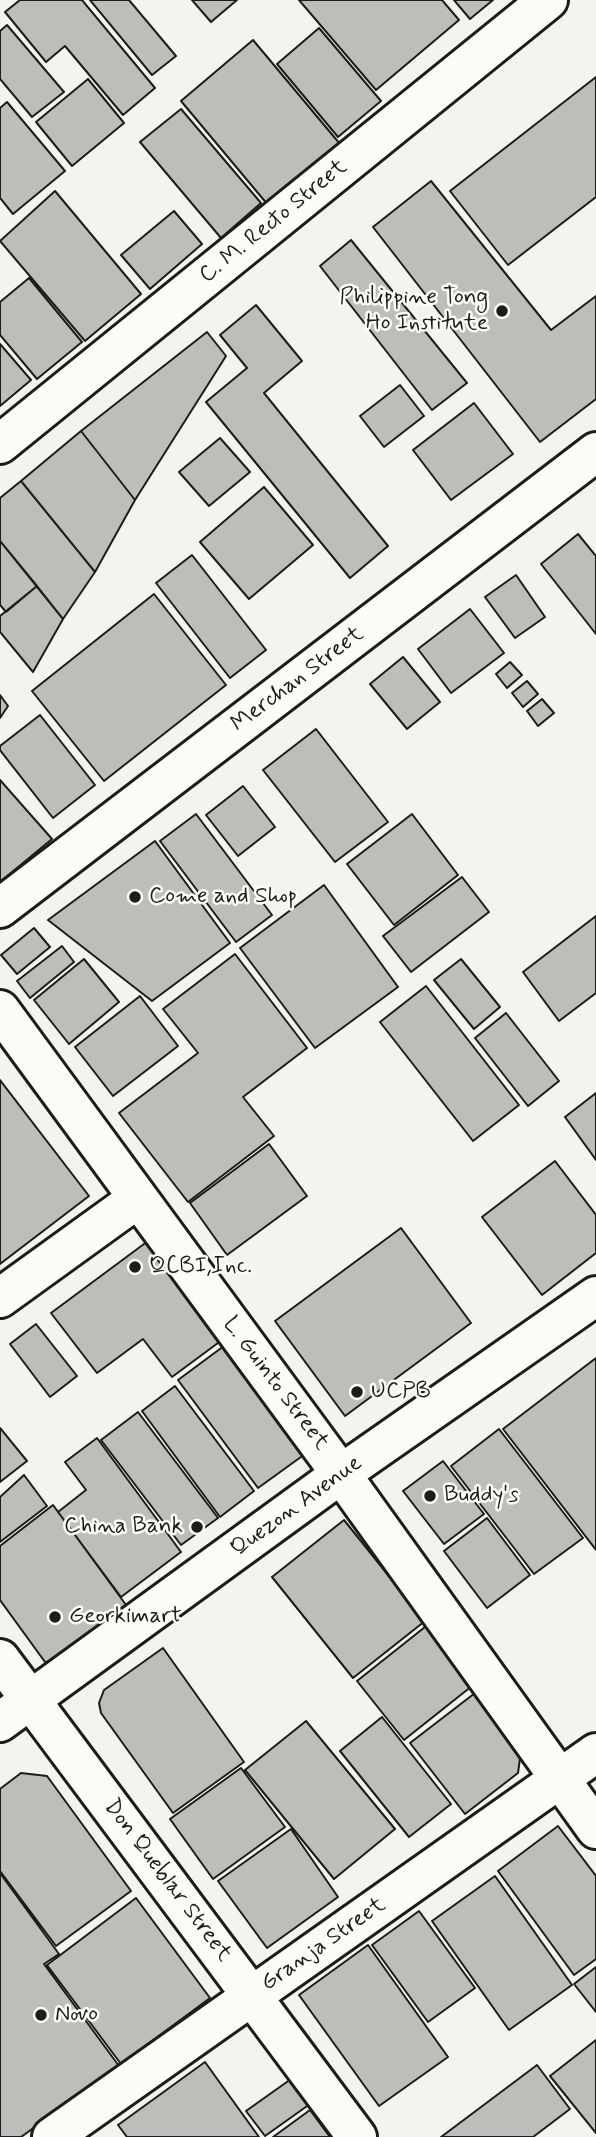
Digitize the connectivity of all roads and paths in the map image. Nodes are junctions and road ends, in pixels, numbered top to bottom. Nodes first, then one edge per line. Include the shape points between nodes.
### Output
1 (548, 0) edge
2 (0, 444) edge
3 (596, 452) edge
4 (0, 908) edge
5 (0, 1010) edge
6 (137, 1199) junction
7 (0, 1298) edge
8 (593, 1304) edge
9 (341, 1474) junction
10 (0, 1659) edge
11 (15, 1711) edge
12 (596, 1753) edge
13 (559, 1779) junction
14 (596, 1829) edge
15 (253, 1995) junction
16 (52, 2137) edge
17 (357, 2137) edge

1 - 2 street, C. M. Recto Street
3 - 4 street, Merchan Street
5 - 6 street, L. Guinto Street
6 - 7 street
6 - 9 street, L. Guinto Street
8 - 9 street, Quezon Avenue
9 - 11 street, Quezon Avenue
9 - 13 street, L. Guinto Street
10 - 11 street, Don Queblar Street
11 - 15 street, Don Queblar Street
12 - 13 street, Granja Street
13 - 14 street, L. Guinto Street
13 - 15 street, Granja Street
15 - 16 street, Granja Street
15 - 17 street, Don Queblar Street

